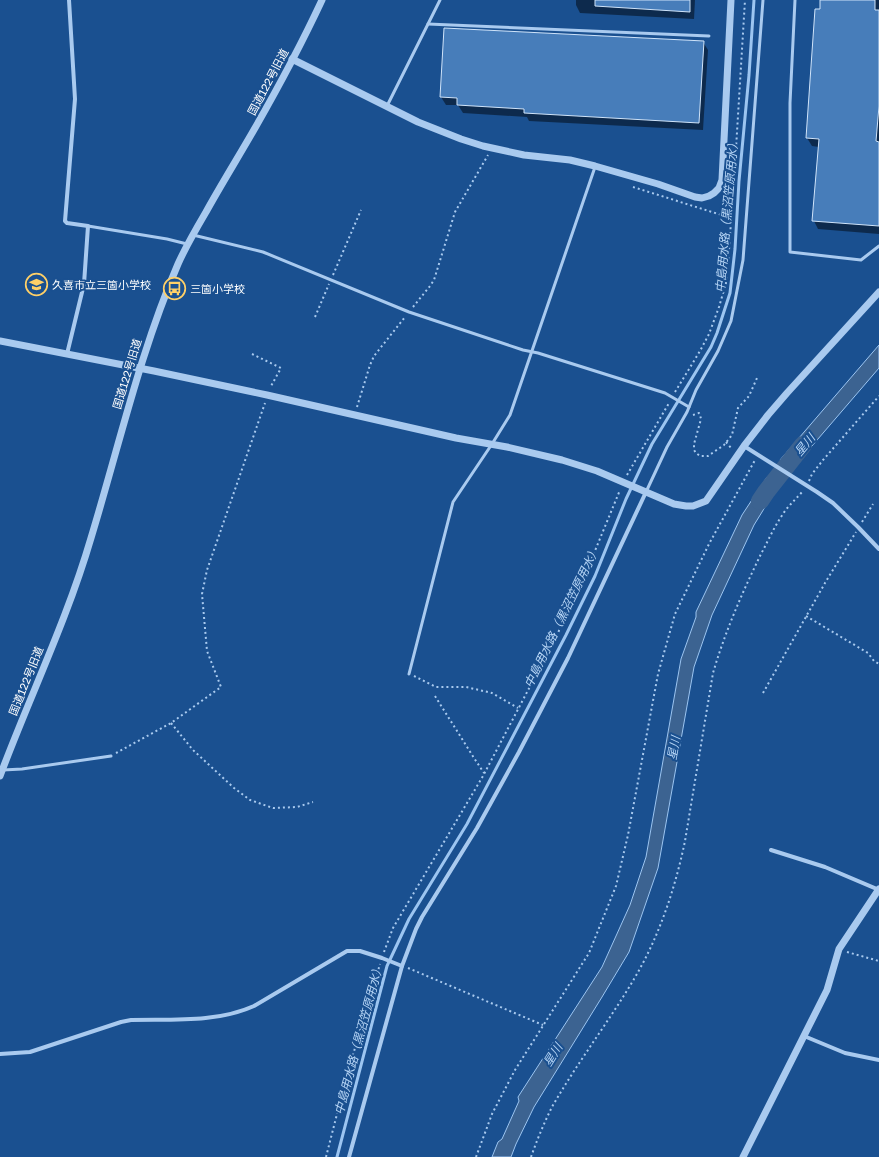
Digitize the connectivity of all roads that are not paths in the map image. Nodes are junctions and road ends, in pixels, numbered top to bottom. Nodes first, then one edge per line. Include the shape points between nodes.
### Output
1 (69, 0) edge
2 (322, 0) edge
3 (440, 0) edge
4 (731, 0) edge
5 (764, 0) edge
6 (795, 0) edge
7 (428, 24) junction
8 (709, 36) dead end
9 (292, 59) junction
10 (387, 106) junction
11 (595, 166) junction
12 (88, 226) junction
13 (192, 234) junction
14 (187, 244) junction
15 (879, 246) edge
16 (879, 292) edge
17 (0, 341) edge
18 (532, 352) junction
19 (66, 354) junction
20 (139, 368) junction
21 (689, 407) junction
22 (492, 444) junction
23 (744, 446) junction
24 (646, 492) junction
25 (879, 549) edge
26 (409, 674) road end
27 (110, 756) road end
28 (1, 773) edge
29 (771, 850) dead end
30 (879, 889) edge
31 (402, 966) junction
32 (804, 1036) junction
33 (0, 1054) edge
34 (879, 1060) edge
35 (349, 1157) edge
36 (743, 1157) edge

1 - 12 street via 75,99 65,221
2 - 9 street, 国道122号旧道
3 - 7 lane
4 - 11 street via 723,170 719,188 709,196 695,197
5 - 21 lane via 743,260 731,321
6 - 15 lane via 790,103 790,252 861,260
7 - 8 lane
7 - 10 lane
9 - 10 street
9 - 13 street, 国道122号旧道 via 256,127
10 - 11 street via 461,139 524,155 570,160
11 - 18 lane
12 - 14 lane
12 - 19 street via 84,284
13 - 14 street, 国道122号旧道
13 - 18 lane via 263,252 409,312
14 - 20 street, 国道122号旧道
16 - 23 street via 787,393
17 - 19 street
18 - 21 lane via 666,393
18 - 22 lane via 510,415
19 - 20 street
20 - 22 street
20 - 28 street, 国道122号旧道 via 79,575
21 - 24 lane
22 - 24 street via 562,460 597,471
22 - 26 lane via 453,502
23 - 24 street via 706,501 700,504 674,504
23 - 25 street via 833,503
24 - 31 street via 564,665 495,797 422,917
27 - 28 lane
29 - 30 street via 825,867
30 - 32 street via 839,949 827,990
31 - 33 street via 360,951 347,951 254,1006 241,1011 200,1018 131,1020 30,1052
31 - 35 street
32 - 34 street via 845,1053
32 - 36 street

